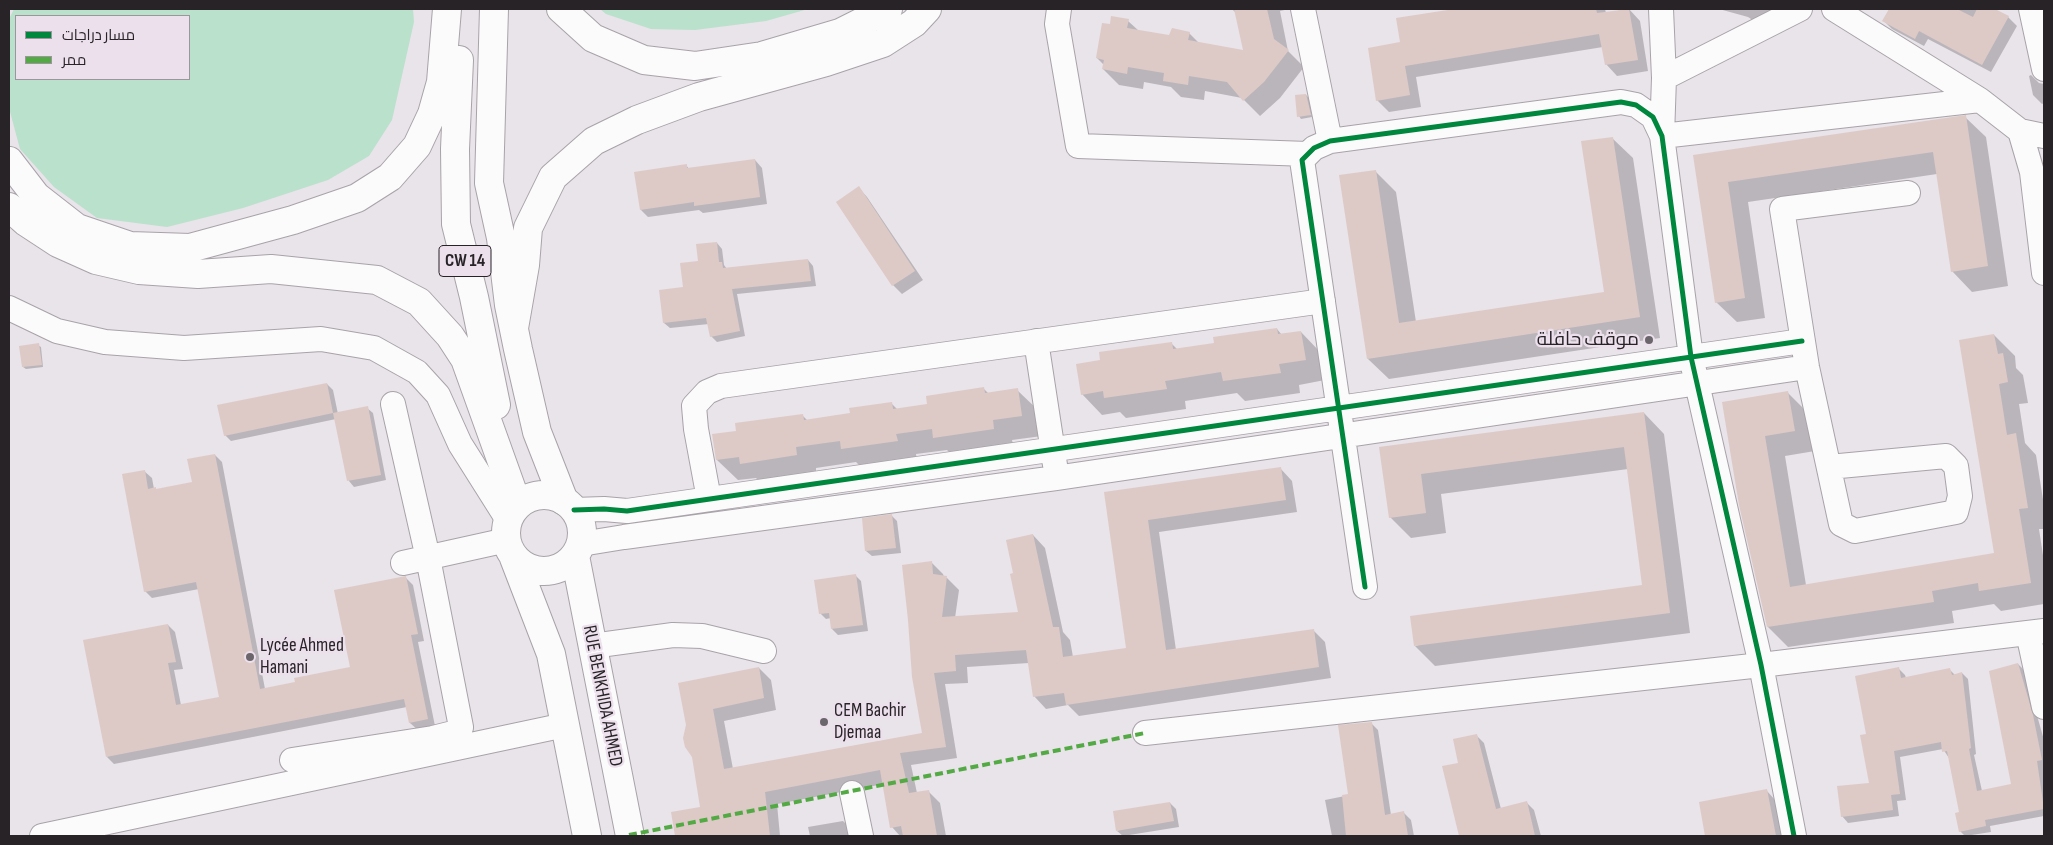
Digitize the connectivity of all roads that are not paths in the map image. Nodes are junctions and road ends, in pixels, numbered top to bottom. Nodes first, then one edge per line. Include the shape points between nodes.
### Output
1 (447, 9) edge
2 (460, 9) edge
3 (494, 9) edge
4 (561, 9) edge
5 (888, 9) edge
6 (927, 9) edge
7 (1059, 9) edge
8 (1303, 9) edge
9 (1661, 9) edge
10 (1800, 9) edge
11 (1834, 9) edge
12 (2031, 9) edge
13 (2044, 69) edge
14 (1664, 78) junction
15 (1980, 100) junction
16 (2020, 131) junction
17 (1662, 136) junction
18 (2044, 136) edge
19 (1330, 141) junction
20 (1308, 154) junction
21 (9, 161) edge
22 (1908, 193) dead end
23 (9, 207) edge
24 (2044, 273) edge
25 (1323, 301) junction
26 (9, 308) edge
27 (514, 328) junction
28 (1036, 341) junction
29 (1802, 341) junction
30 (1691, 358) junction
31 (1807, 367) junction
32 (1696, 383) junction
33 (393, 404) dead end
34 (1340, 408) junction
35 (1344, 435) junction
36 (1054, 450) junction
37 (1829, 467) junction
38 (1056, 478) junction
39 (710, 499) junction
40 (569, 506) junction
41 (511, 523) junction
42 (578, 550) junction
43 (428, 558) junction
44 (403, 563) dead end
45 (1366, 587) dead end
46 (2036, 632) edge
47 (592, 646) junction
48 (764, 651) dead end
49 (1761, 665) junction
50 (2044, 707) edge
51 (566, 725) junction
52 (1145, 734) dead end
53 (292, 760) dead end
54 (852, 792) dead end
55 (42, 836) edge
56 (587, 836) edge
57 (630, 836) edge
58 (860, 836) edge
59 (1794, 836) edge

1 - 21 main road via 441,82 432,114 417,146 390,177 357,198 293,220 190,248 130,246 77,228 36,196
2 - 41 main road, CW 14 via 456,224 509,457
3 - 27 main road, CW 14 via 489,183
4 - 5 main road via 593,38 644,60 695,66 762,56 840,33
6 - 27 main road via 914,23 883,43 699,97 637,120 594,141 553,176 528,228
7 - 20 street via 1057,24 1078,146
8 - 19 street
9 - 14 street
10 - 14 street
11 - 15 street
12 - 13 street
14 - 17 street
15 - 16 street
15 - 17 street
16 - 18 street
16 - 24 street via 2032,172
17 - 19 street via 1653,117 1636,105 1621,102
17 - 30 street
19 - 20 street
20 - 25 street via 1302,160
22 - 29 street via 1782,209
23 - 41 main road via 58,243 96,260 139,270 198,274 271,269 320,273 377,280 419,302 450,336 465,359
25 - 28 street
25 - 34 street
26 - 41 street via 57,331 105,342 184,348 321,339 374,348 417,372 438,395 460,444
27 - 40 main road, CW 14 via 537,432
28 - 36 street
28 - 39 street via 721,386 707,392 694,406
29 - 30 street
29 - 31 street
30 - 32 street
30 - 34 street
31 - 32 street
31 - 37 street
32 - 35 street
32 - 49 street
33 - 43 street
34 - 35 street
34 - 36 street
35 - 38 street
35 - 45 street
36 - 38 street
36 - 39 street
37 - 37 street via 1841,524 1855,531 1956,512 1960,496 1956,466 1946,456
38 - 42 street via 624,537
39 - 40 street via 628,511
40 - 41 main road via 552,496 539,495 525,500
40 - 42 main road via 579,518 582,531
41 - 42 main road via 525,567 551,571 565,566
41 - 43 street
41 - 51 main road, CW 14 via 551,654
42 - 47 main road, RUE BENKHIDA AHMED
43 - 44 street
43 - 53 street via 461,727 453,733 432,738
46 - 49 street
46 - 50 street
47 - 48 street via 673,635 702,636
47 - 57 main road, RUE BENKHIDA AHMED
49 - 52 street
49 - 59 street
51 - 55 street
51 - 56 main road, CW 14
54 - 58 street

